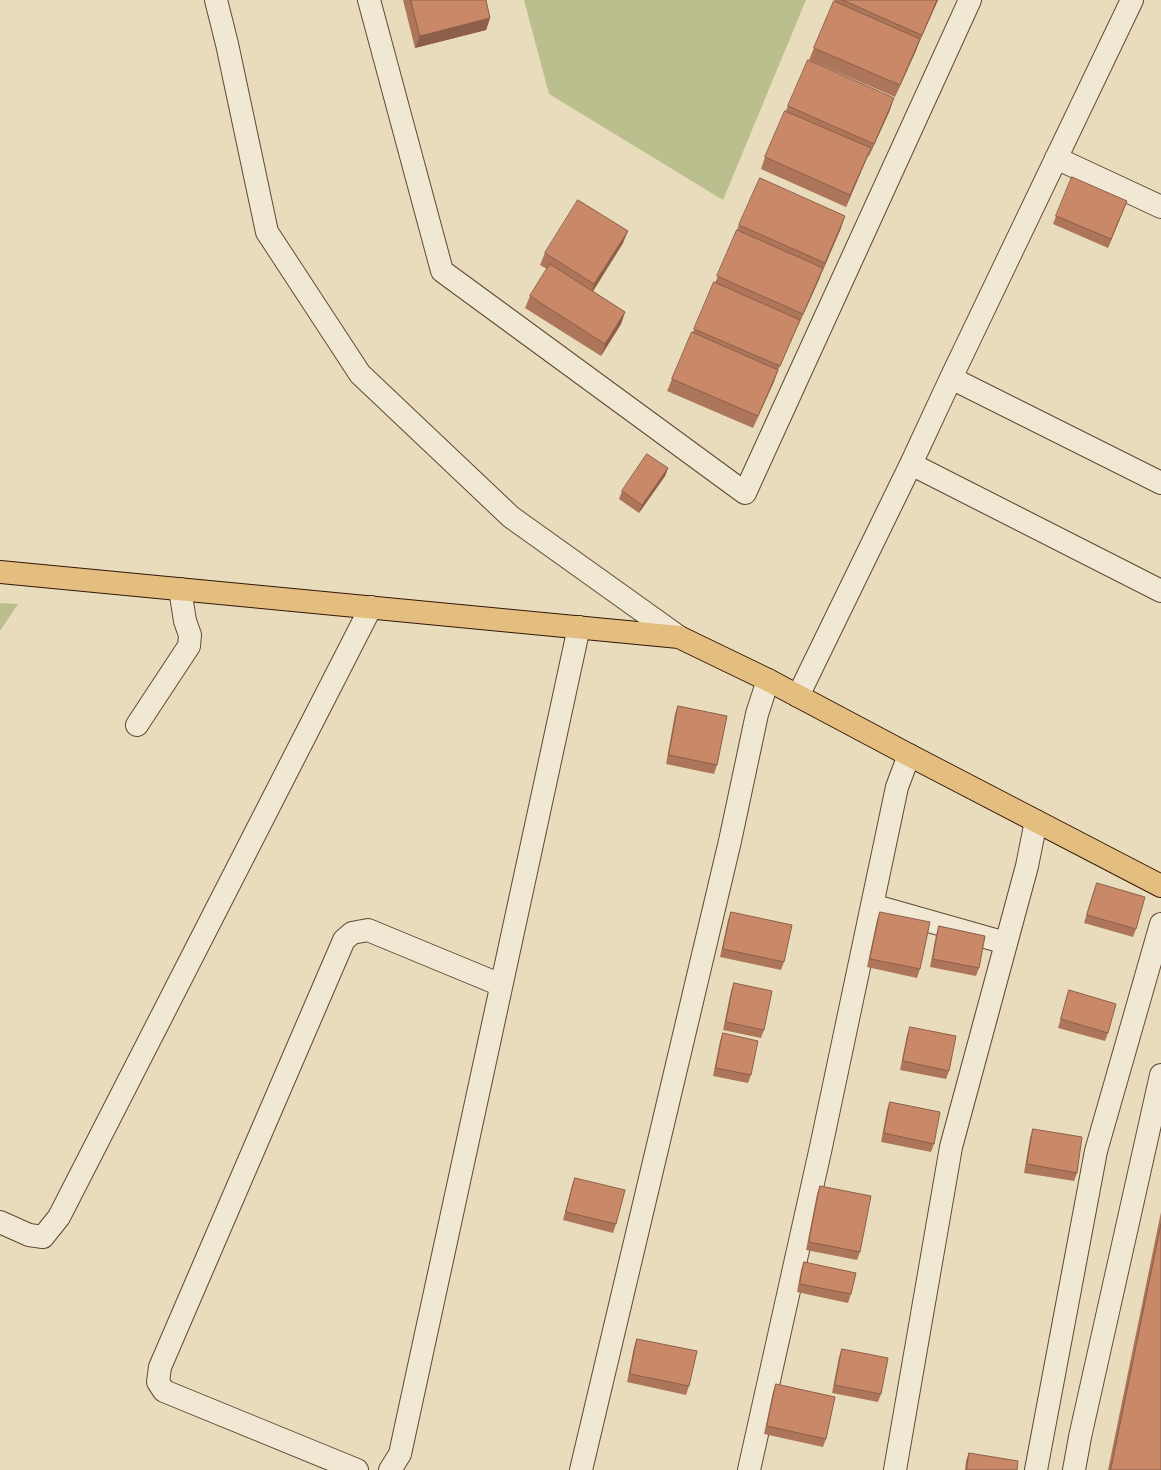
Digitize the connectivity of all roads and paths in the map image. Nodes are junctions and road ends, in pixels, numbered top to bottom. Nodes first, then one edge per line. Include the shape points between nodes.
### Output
1 (216, 0) edge
2 (369, 0) edge
3 (970, 0) edge
4 (1132, 0) edge
5 (1056, 158) junction
6 (1161, 207) edge
7 (951, 378) junction
8 (911, 464) junction
9 (1161, 483) edge
10 (0, 572) edge
11 (180, 589) junction
12 (1161, 592) edge
13 (371, 607) junction
14 (579, 627) junction
15 (679, 636) junction
16 (768, 680) junction
17 (798, 696) junction
18 (137, 725) dead end
19 (909, 755) junction
20 (1036, 821) junction
21 (1161, 886) edge
22 (872, 906) junction
23 (1161, 924) edge
24 (1006, 943) junction
25 (501, 985) junction
26 (1161, 1075) edge
27 (0, 1222) edge
28 (357, 1470) edge
29 (390, 1470) edge
30 (581, 1470) edge
31 (749, 1470) edge
32 (896, 1470) edge
33 (1036, 1470) edge
34 (1074, 1470) edge

1 - 15 street via 267,232 360,374 511,517
2 - 3 street via 442,271 744,493
4 - 5 street
5 - 6 street
5 - 7 street
7 - 8 street
7 - 9 street
8 - 12 street
8 - 17 street
10 - 11 main road
11 - 13 main road
11 - 18 street via 190,646
13 - 14 main road
13 - 27 street via 59,1217 43,1237 28,1235
14 - 15 main road
14 - 25 street
15 - 16 main road
16 - 17 main road
16 - 30 street via 757,714 728,848
17 - 19 main road
19 - 20 main road
19 - 22 street via 897,788
20 - 21 main road
20 - 24 street via 1027,866
22 - 24 street
22 - 31 street
23 - 33 street via 1096,1151
24 - 32 street via 951,1147
25 - 28 street via 368,930 352,933 344,940 160,1367 158,1382 164,1391
25 - 29 street via 400,1454
26 - 34 street

